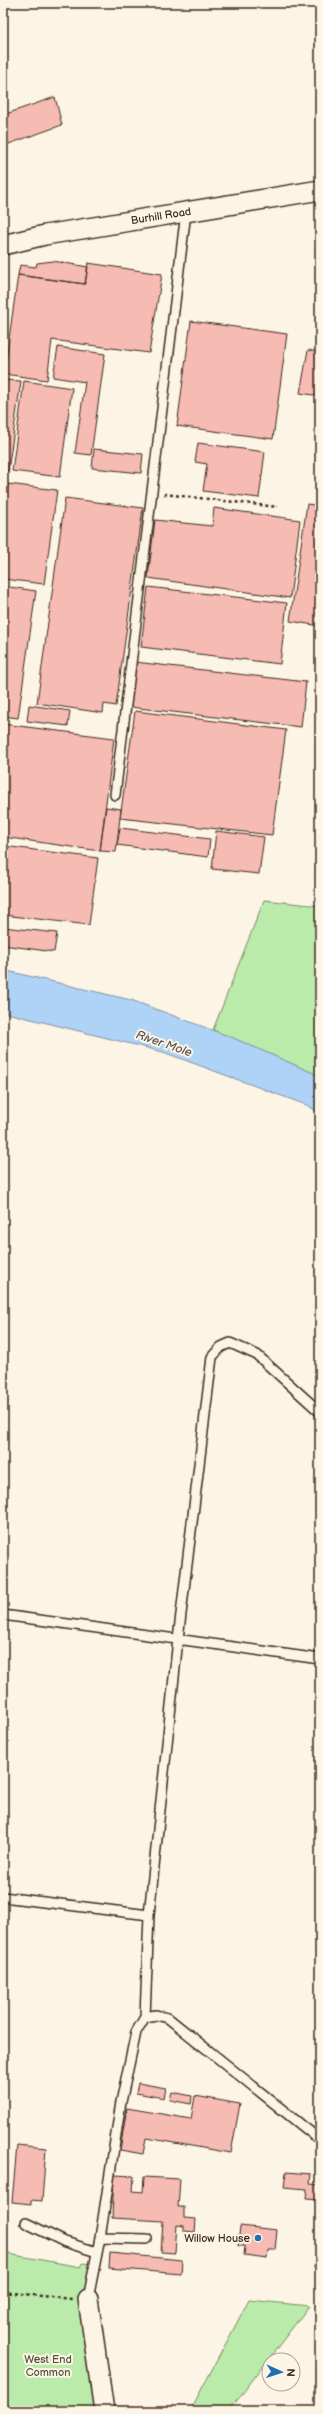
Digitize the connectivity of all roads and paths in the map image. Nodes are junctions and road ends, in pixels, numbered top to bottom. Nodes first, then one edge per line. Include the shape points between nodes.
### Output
1 (320, 190) edge
2 (186, 212) junction
3 (3, 245) edge
4 (150, 493) junction
5 (278, 506) dead end
6 (115, 795) dead end
7 (320, 1412) edge
8 (3, 1615) edge
9 (178, 1639) junction
10 (320, 1659) edge
11 (3, 1897) edge
12 (149, 1915) junction
13 (145, 2017) junction
14 (320, 2140) edge
15 (26, 2223) dead end
16 (100, 2238) junction
17 (147, 2239) dead end
18 (97, 2252) junction
19 (3, 2292) edge
20 (88, 2299) junction
21 (104, 2411) edge

1 - 2 street, Burhill Road
2 - 3 street, Burhill Road
2 - 4 lane
4 - 5 path
4 - 6 lane
7 - 9 lane via 257,1355 230,1343 221,1347 212,1357
8 - 9 lane
9 - 10 lane
9 - 12 lane
11 - 12 lane
12 - 13 lane
13 - 14 lane via 156,2015 168,2018
13 - 16 lane via 136,2032 121,2102
15 - 18 lane via 65,2242
16 - 17 lane
16 - 18 lane
18 - 20 lane
19 - 20 path
20 - 21 street

